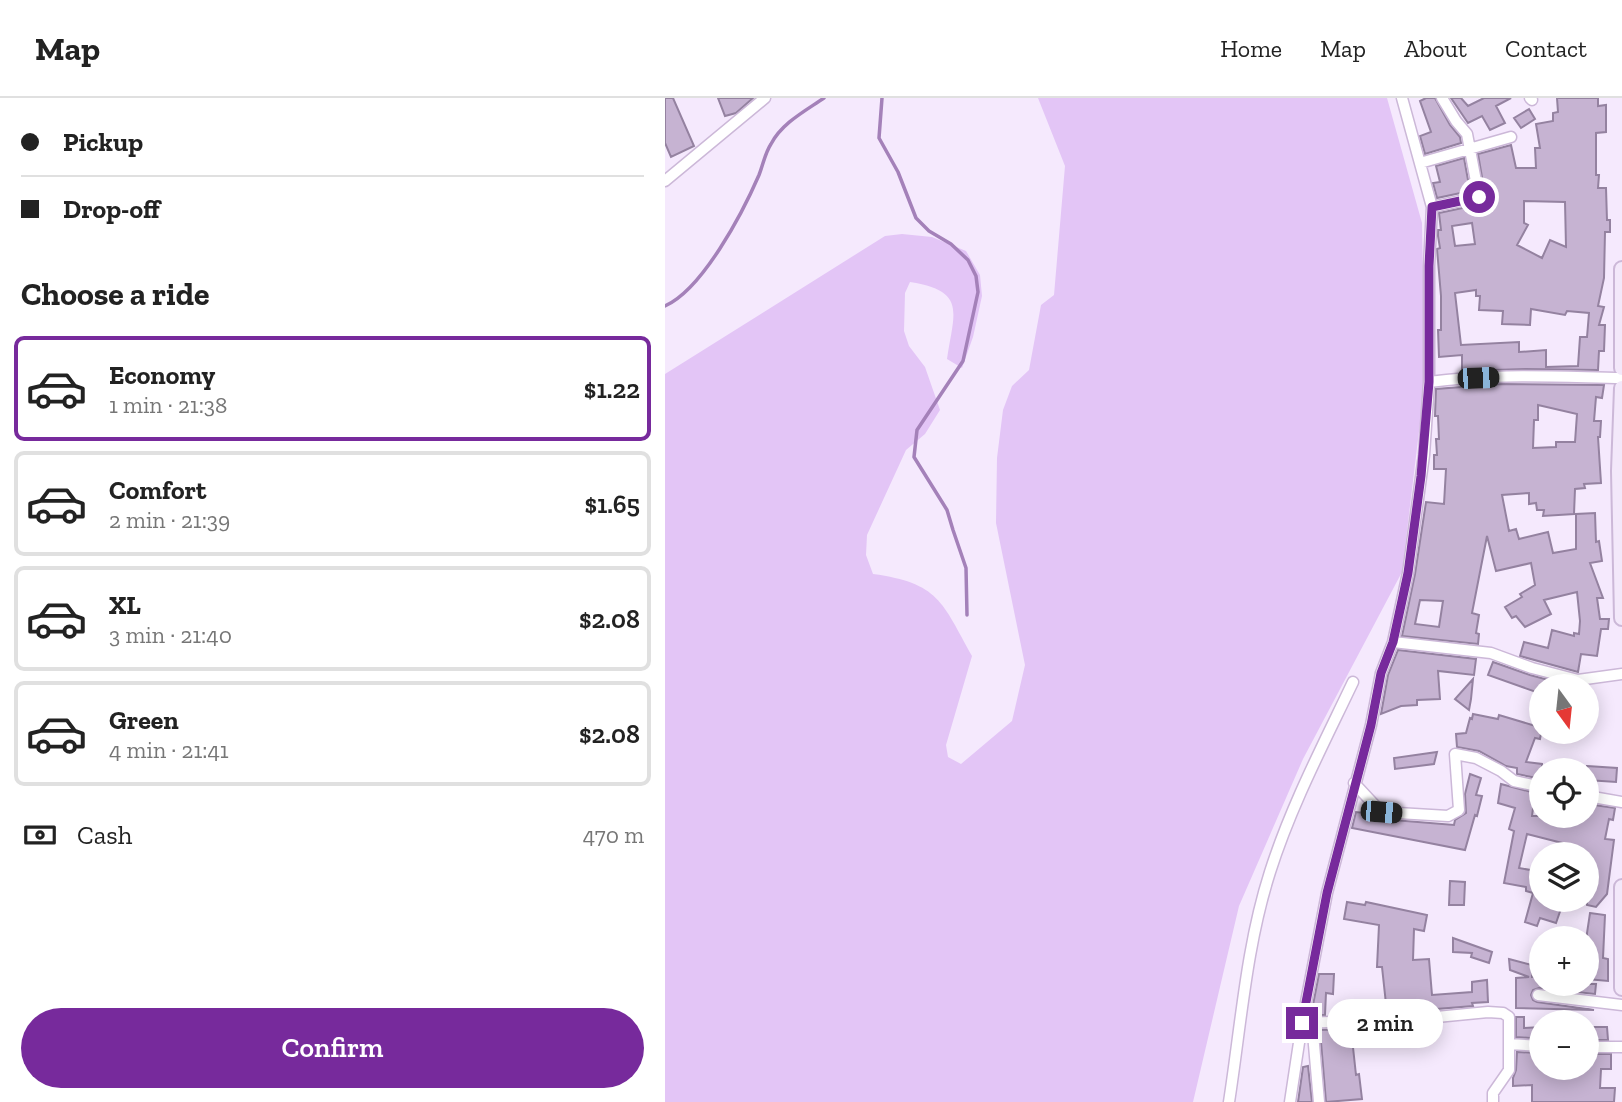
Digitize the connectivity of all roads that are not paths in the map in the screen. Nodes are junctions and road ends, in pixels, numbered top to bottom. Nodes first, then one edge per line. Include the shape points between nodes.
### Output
1 (765, 98) edge
2 (1404, 98) edge
3 (1442, 98) edge
4 (1511, 138) dead end
5 (1471, 149) junction
6 (1420, 163) junction
7 (665, 181) edge
8 (1432, 207) junction
9 (1622, 269) edge
10 (1622, 368) edge
11 (1622, 378) edge
12 (1429, 382) junction
13 (1622, 388) edge
14 (1622, 618) edge
15 (1393, 642) junction
16 (1622, 674) edge
17 (1353, 682) dead end
18 (1354, 783) junction
19 (1529, 784) edge
20 (1599, 798) edge
21 (1622, 802) edge
22 (1622, 887) edge
23 (1622, 988) edge
24 (1547, 996) edge
25 (1622, 1004) edge
26 (1307, 1022) junction
27 (1509, 1044) junction
28 (1529, 1045) edge
29 (1622, 1046) edge
30 (1599, 1047) edge
31 (1229, 1102) edge
32 (1290, 1102) edge
33 (1319, 1102) edge
34 (1493, 1102) edge

1 - 7 street
2 - 6 street
3 - 5 street via 1467,134
4 - 5 street
5 - 6 street
5 - 8 street via 1479,197
6 - 8 street
8 - 12 street
9 - 10 street
11 - 12 street
12 - 15 street via 1416,519
13 - 14 street
15 - 16 street via 1491,653 1578,680
15 - 18 street
17 - 31 street via 1289,815 1269,874 1251,946
18 - 19 street via 1381,812 1435,816 1458,810 1455,754 1476,758 1514,781
18 - 26 street via 1327,893
20 - 21 street
22 - 23 street
24 - 25 street
26 - 27 street via 1503,1013 1509,1017
26 - 32 street
26 - 33 street
27 - 28 street
27 - 34 street via 1509,1070 1493,1093
29 - 30 street

